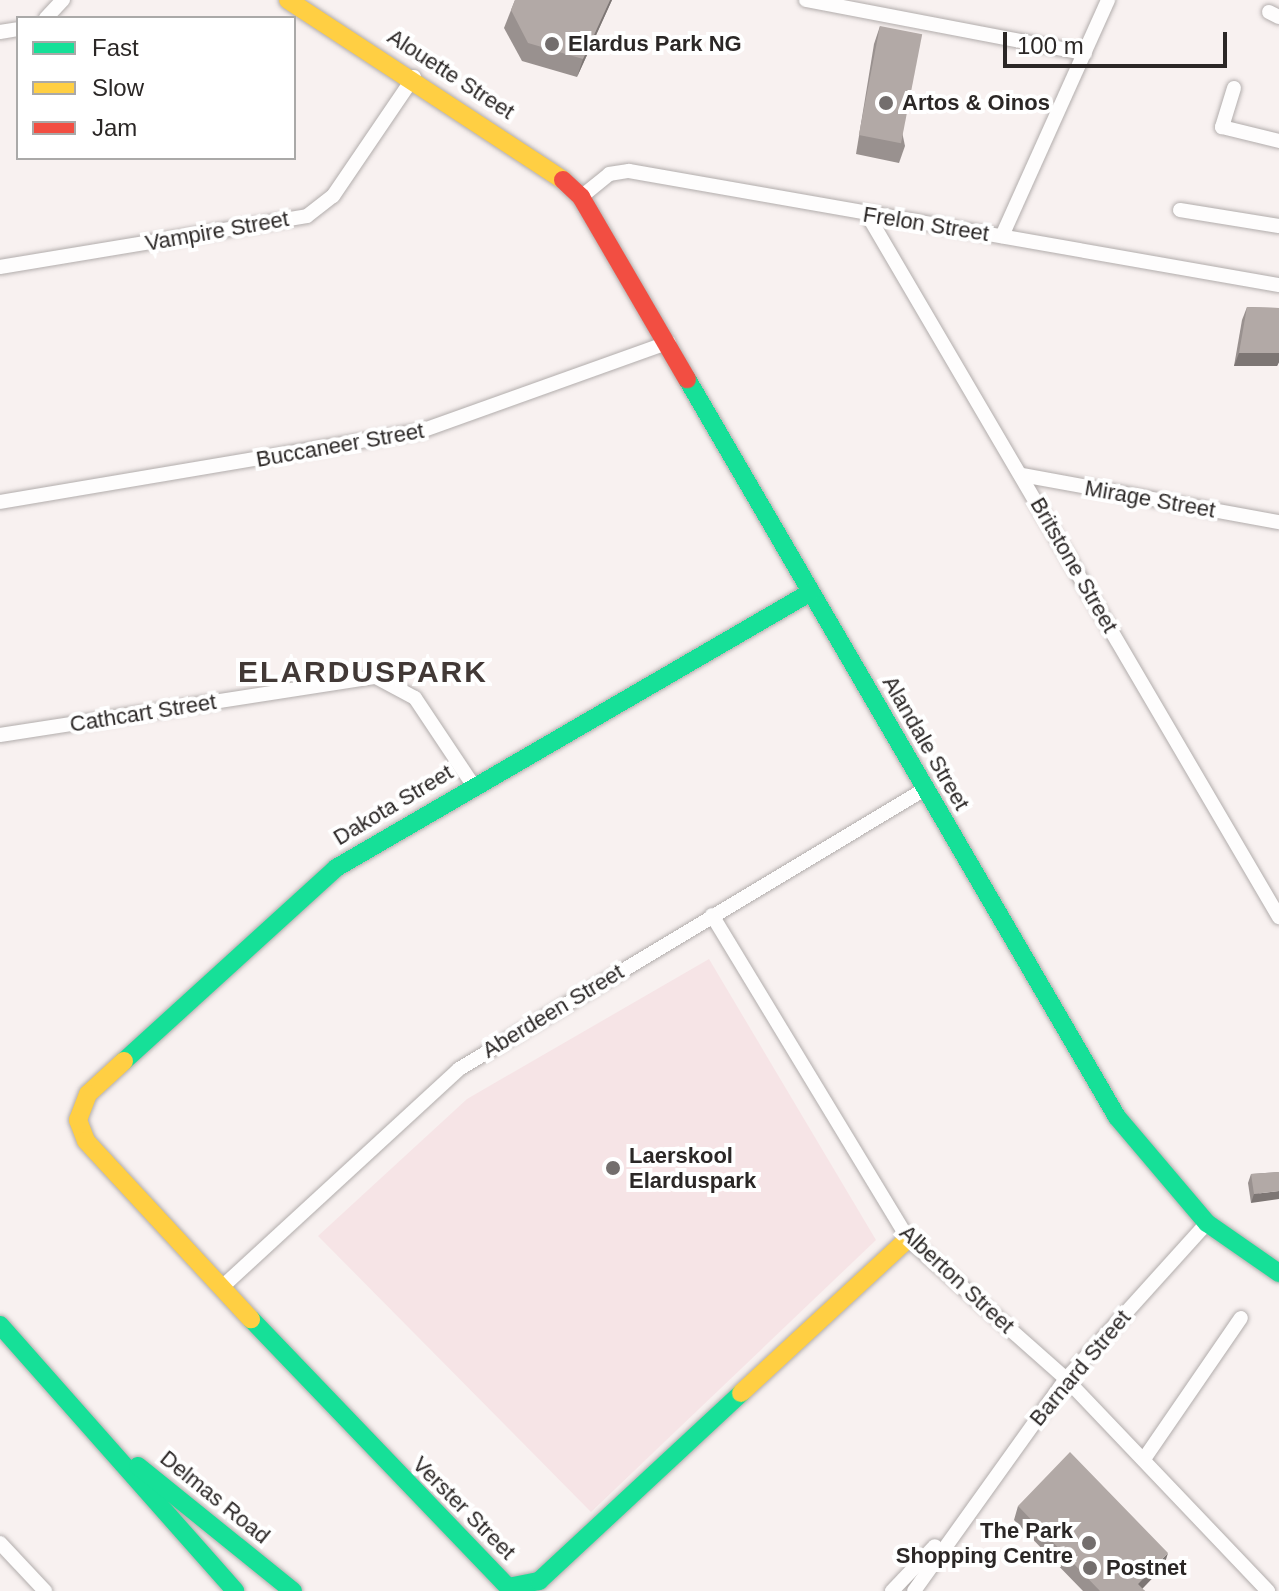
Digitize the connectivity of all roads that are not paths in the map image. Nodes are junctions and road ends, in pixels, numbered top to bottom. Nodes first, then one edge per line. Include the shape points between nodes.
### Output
1 (63, 0) edge
2 (288, 0) edge
3 (806, 0) edge
4 (1108, 0) edge
5 (48, 16) edge
6 (1085, 53) junction
7 (414, 77) junction
8 (1234, 88) dead end
9 (1279, 141) edge
10 (581, 197) junction
11 (1180, 210) dead end
12 (867, 214) junction
13 (1279, 226) edge
14 (1002, 236) junction
15 (0, 267) edge
16 (1279, 285) edge
17 (669, 342) junction
18 (1022, 475) junction
19 (0, 502) edge
20 (1279, 522) edge
21 (811, 592) junction
22 (0, 735) edge
23 (473, 785) junction
24 (925, 789) junction
25 (712, 915) junction
26 (1279, 917) edge
27 (86, 1141) joint
28 (1207, 1223) junction
29 (908, 1239) junction
30 (1279, 1273) edge
31 (221, 1288) junction
32 (1241, 1318) dead end
33 (0, 1325) edge
34 (1066, 1379) junction
35 (106, 1441) junction
36 (1144, 1459) junction
37 (960, 1520) junction
38 (0, 1543) edge
39 (45, 1591) edge
40 (235, 1591) edge
41 (293, 1591) edge
42 (892, 1591) edge
43 (914, 1591) edge
44 (1268, 1591) edge

1 - 5 street
2 - 7 street, Alouette Street
3 - 6 street
4 - 6 street
6 - 14 street
7 - 10 street, Alouette Street via 549,166
7 - 15 street, Vampire Street via 333,196 307,216
8 - 9 street via 1222,127
10 - 12 street, Frelon Street via 609,174 629,171
10 - 17 street, Alandale Street
11 - 13 street
12 - 14 street, Frelon Street
12 - 18 street, Britstone Street
14 - 16 street, Frelon Street
17 - 19 street, Buccaneer Street via 421,431
17 - 21 street, Alandale Street
18 - 20 street, Mirage Street
18 - 26 street, Britstone Street
21 - 23 street, Dakota Street
21 - 24 street, Alandale Street
22 - 23 street, Cathcart Street via 376,677 415,698
23 - 27 street, Dakota Street via 336,868 299,899 88,1094 78,1120
24 - 25 street, Aberdeen Street
24 - 28 street, Alandale Street via 1117,1117
25 - 29 street, Alberton Street
25 - 31 street, Aberdeen Street via 459,1069
27 - 31 street, Verster Street
28 - 30 street, Alandale Street
28 - 34 street, Barnard Street
29 - 31 street, Verster Street via 539,1581 519,1589 474,1554
29 - 34 street, Alberton Street
32 - 36 street
33 - 35 street, Delmas Road
34 - 36 street, Alberton Street
34 - 37 street, Barnard Street
35 - 40 street, Delmas Road
35 - 41 street, Delmas Road
36 - 44 street, Alberton Street
37 - 42 street, Barnard Street
37 - 43 street, Barnard Street
38 - 39 street

